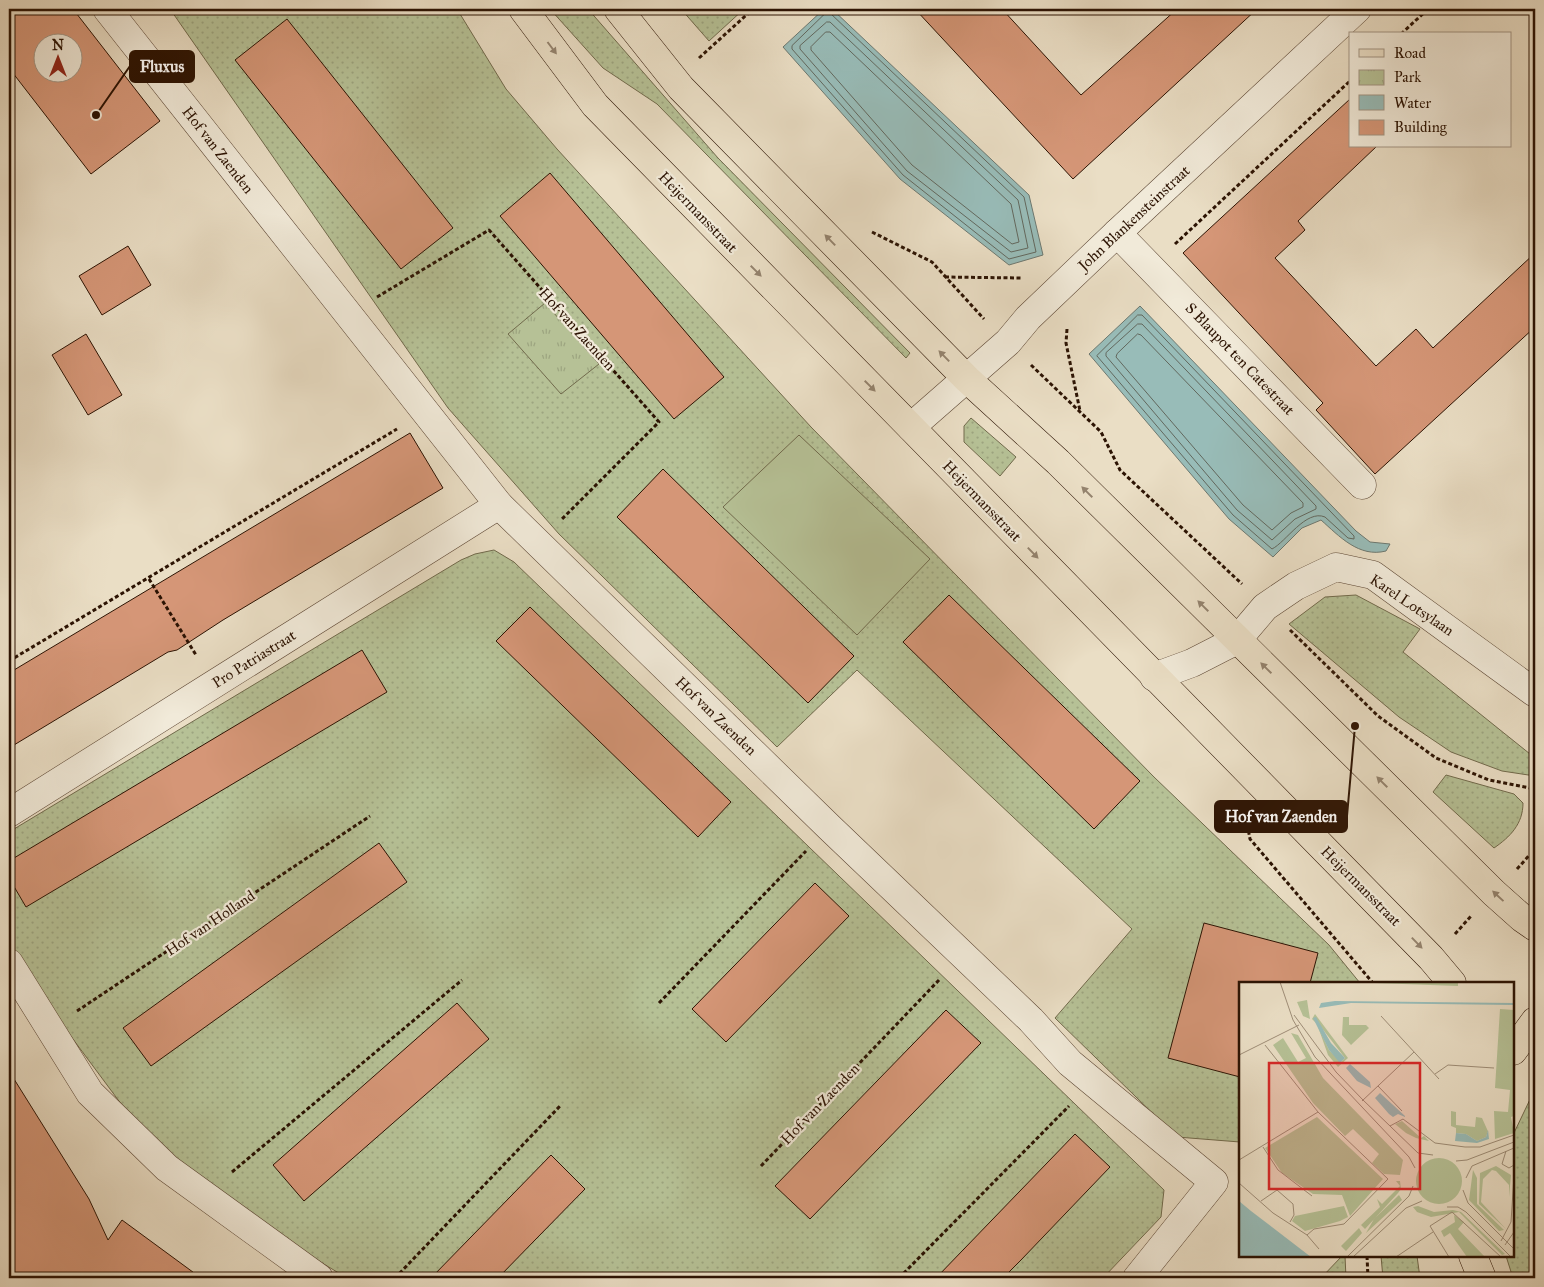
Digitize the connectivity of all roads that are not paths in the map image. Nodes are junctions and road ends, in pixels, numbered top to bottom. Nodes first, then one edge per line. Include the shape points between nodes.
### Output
1 (107, 9) edge
2 (523, 9) edge
3 (618, 9) edge
4 (1357, 9) edge
5 (1117, 233) junction
6 (967, 379) junction
7 (911, 427) junction
8 (1362, 485) dead end
9 (499, 505) junction
10 (1237, 640) junction
11 (1154, 677) junction
12 (1535, 693) edge
13 (9, 813) edge
14 (1535, 927) edge
15 (9, 963) edge
16 (1451, 982) edge
17 (1535, 1021) edge
18 (1514, 1050) edge
19 (1468, 1257) edge
20 (1473, 1257) edge
21 (319, 1278) edge
22 (1138, 1278) edge
23 (1466, 1278) edge
24 (1482, 1278) edge

1 - 9 street, Hof van Zaenden
2 -> 7 main road, Heijermansstraat via 595,105
6 -> 3 main road via 681,88
4 - 5 street, John Blankensteinstraat
5 - 6 street, John Blankensteinstraat
5 - 8 street, S Blaupot ten Catestraat
6 - 7 street, John Blankensteinstraat
10 -> 6 main road via 1058,462
7 -> 11 main road, Heijermansstraat
9 - 13 street, Pro Patriastraat
9 - 22 street, Hof van Zaenden via 1031,1020 1070,1063 1214,1182
10 - 11 street, Karel Lotsylaan via 1192,663
10 - 12 street, Karel Lotsylaan via 1265,607 1296,586 1336,567 1373,576
14 -> 10 main road via 1494,892
11 -> 16 main road, Heijermansstraat via 1432,958
15 - 21 street via 90,1093 167,1168
17 - 18 main road
19 - 23 main road
20 - 24 main road

